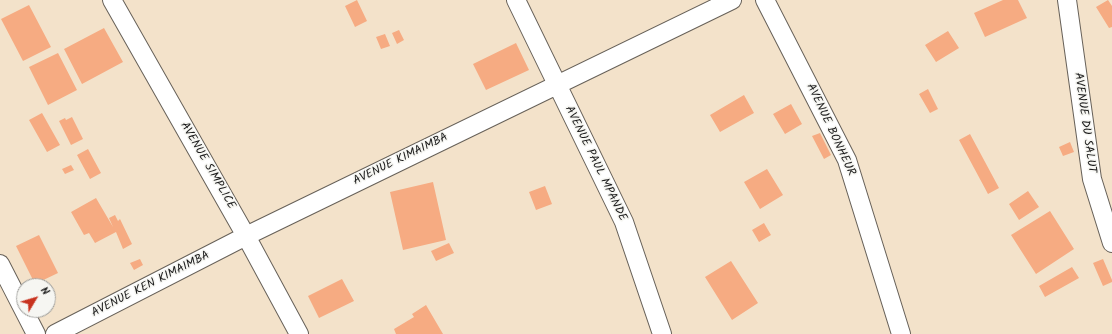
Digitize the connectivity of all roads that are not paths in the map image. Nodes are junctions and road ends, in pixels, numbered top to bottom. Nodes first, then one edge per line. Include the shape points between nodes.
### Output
1 (112, 0) edge
2 (516, 0) edge
3 (732, 0) edge
4 (765, 0) edge
5 (1067, 0) edge
6 (556, 84) junction
7 (246, 236) junction
8 (1112, 244) edge
9 (0, 264) edge
10 (36, 334) edge
11 (55, 334) edge
12 (299, 334) edge
13 (662, 334) edge
14 (901, 334) edge

1 - 7 street, AVENUE SIMPLICE
2 - 6 street, AVENUE PAUL MPANDE
3 - 6 street, AVENUE KIMAIMBA
4 - 14 street, AVENUE BONHEUR via 847,160
5 - 8 street, AVENUE DU SALUT via 1092,179
6 - 7 street, AVENUE KIMAIMBA
6 - 13 street, AVENUE PAUL MPANDE via 624,222
7 - 11 street, AVENUE KEN KIMAIMBA
7 - 12 street, AVENUE SIMPLICE
9 - 10 street

